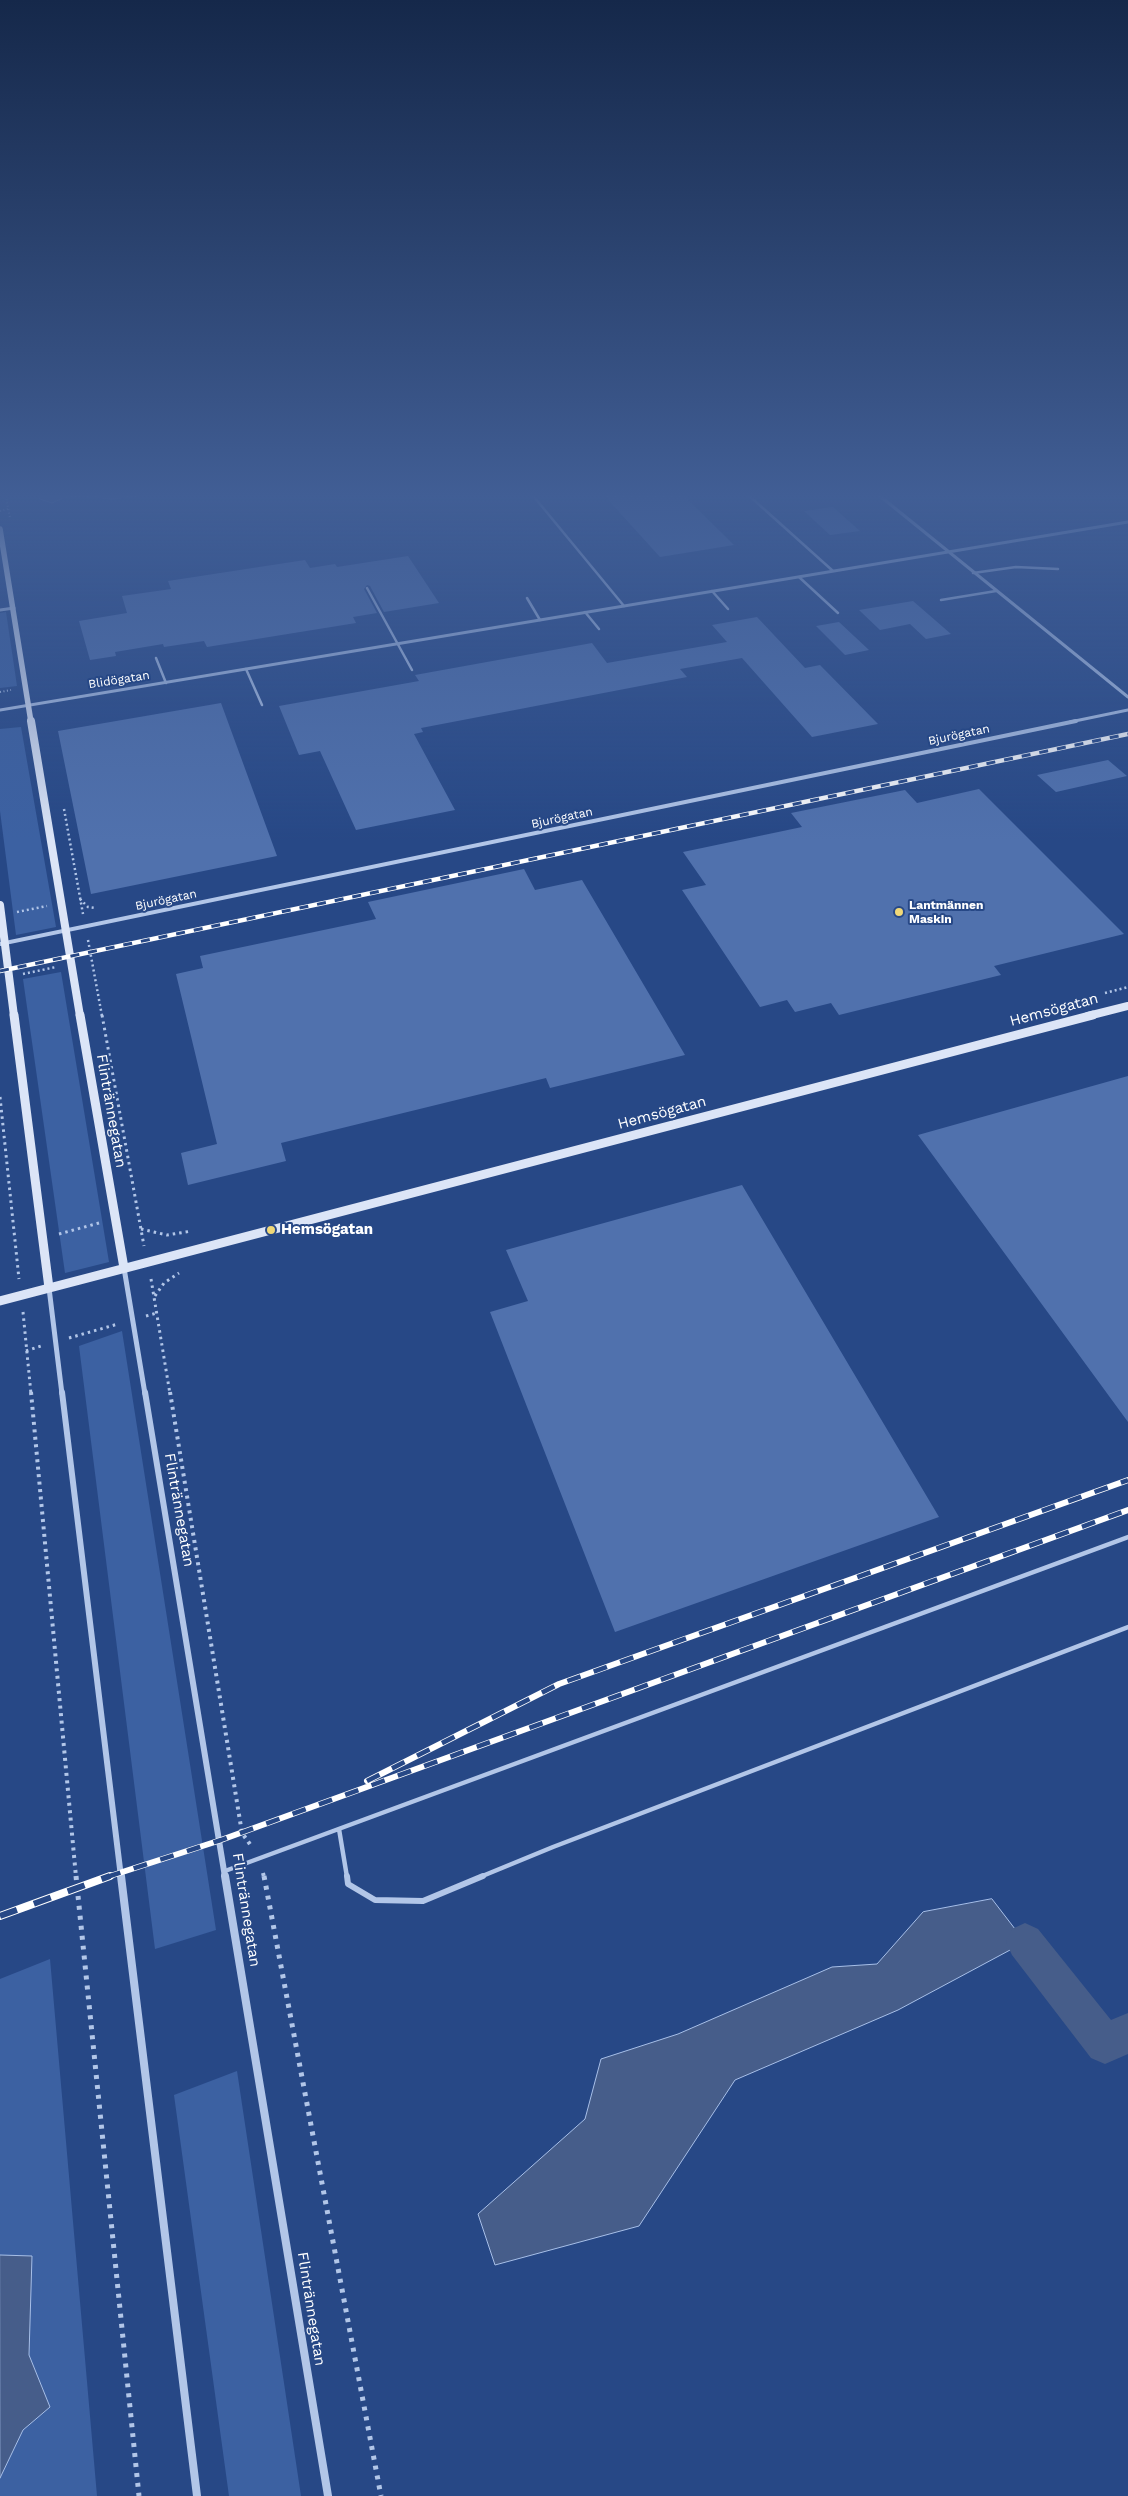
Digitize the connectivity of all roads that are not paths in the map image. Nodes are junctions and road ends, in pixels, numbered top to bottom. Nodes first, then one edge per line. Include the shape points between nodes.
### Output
1 (14, 608) edge
2 (378, 608) edge
3 (533, 608) edge
4 (608, 608) edge
5 (833, 608) edge
6 (1018, 608) edge
7 (585, 612) junction
8 (838, 613) dead end
9 (540, 620) junction
10 (599, 629) dead end
11 (397, 644) junction
12 (156, 658) dead end
13 (246, 669) junction
14 (412, 670) dead end
15 (166, 682) junction
16 (1128, 697) edge
17 (29, 705) junction
18 (262, 705) dead end
19 (0, 710) edge
20 (1128, 710) edge
21 (0, 905) edge
22 (65, 931) junction
23 (2, 943) edge
24 (1128, 1006) edge
25 (124, 1268) junction
26 (49, 1288) junction
27 (0, 1301) edge
28 (1128, 1537) edge
29 (1128, 1627) edge
30 (339, 1829) junction
31 (225, 1871) junction
32 (197, 2496) edge
33 (328, 2496) edge

1 - 17 street, Flintrännegatan
2 - 11 lane
3 - 9 lane
4 - 7 street, Blidögatan
5 - 8 lane
6 - 16 street
7 - 9 street, Blidögatan
7 - 10 lane
9 - 11 street, Blidögatan
11 - 13 street, Blidögatan
11 - 14 lane
12 - 15 lane
13 - 15 street, Blidögatan
13 - 18 lane
15 - 17 street, Blidögatan
17 - 19 street, Blidögatan
17 - 22 street, Flintrännegatan
20 - 22 street, Bjurögatan
21 - 23 street
22 - 23 street, Bjurögatan
22 - 25 street, Flintrännegatan
23 - 26 street
24 - 25 street, Hemsögatan
25 - 26 street, Hemsögatan
25 - 31 street, Flintrännegatan
26 - 27 street, Hemsögatan
26 - 32 street
28 - 30 lane
29 - 30 lane via 553,1847 424,1901 375,1900 348,1884
30 - 31 lane
31 - 33 street, Flintrännegatan

